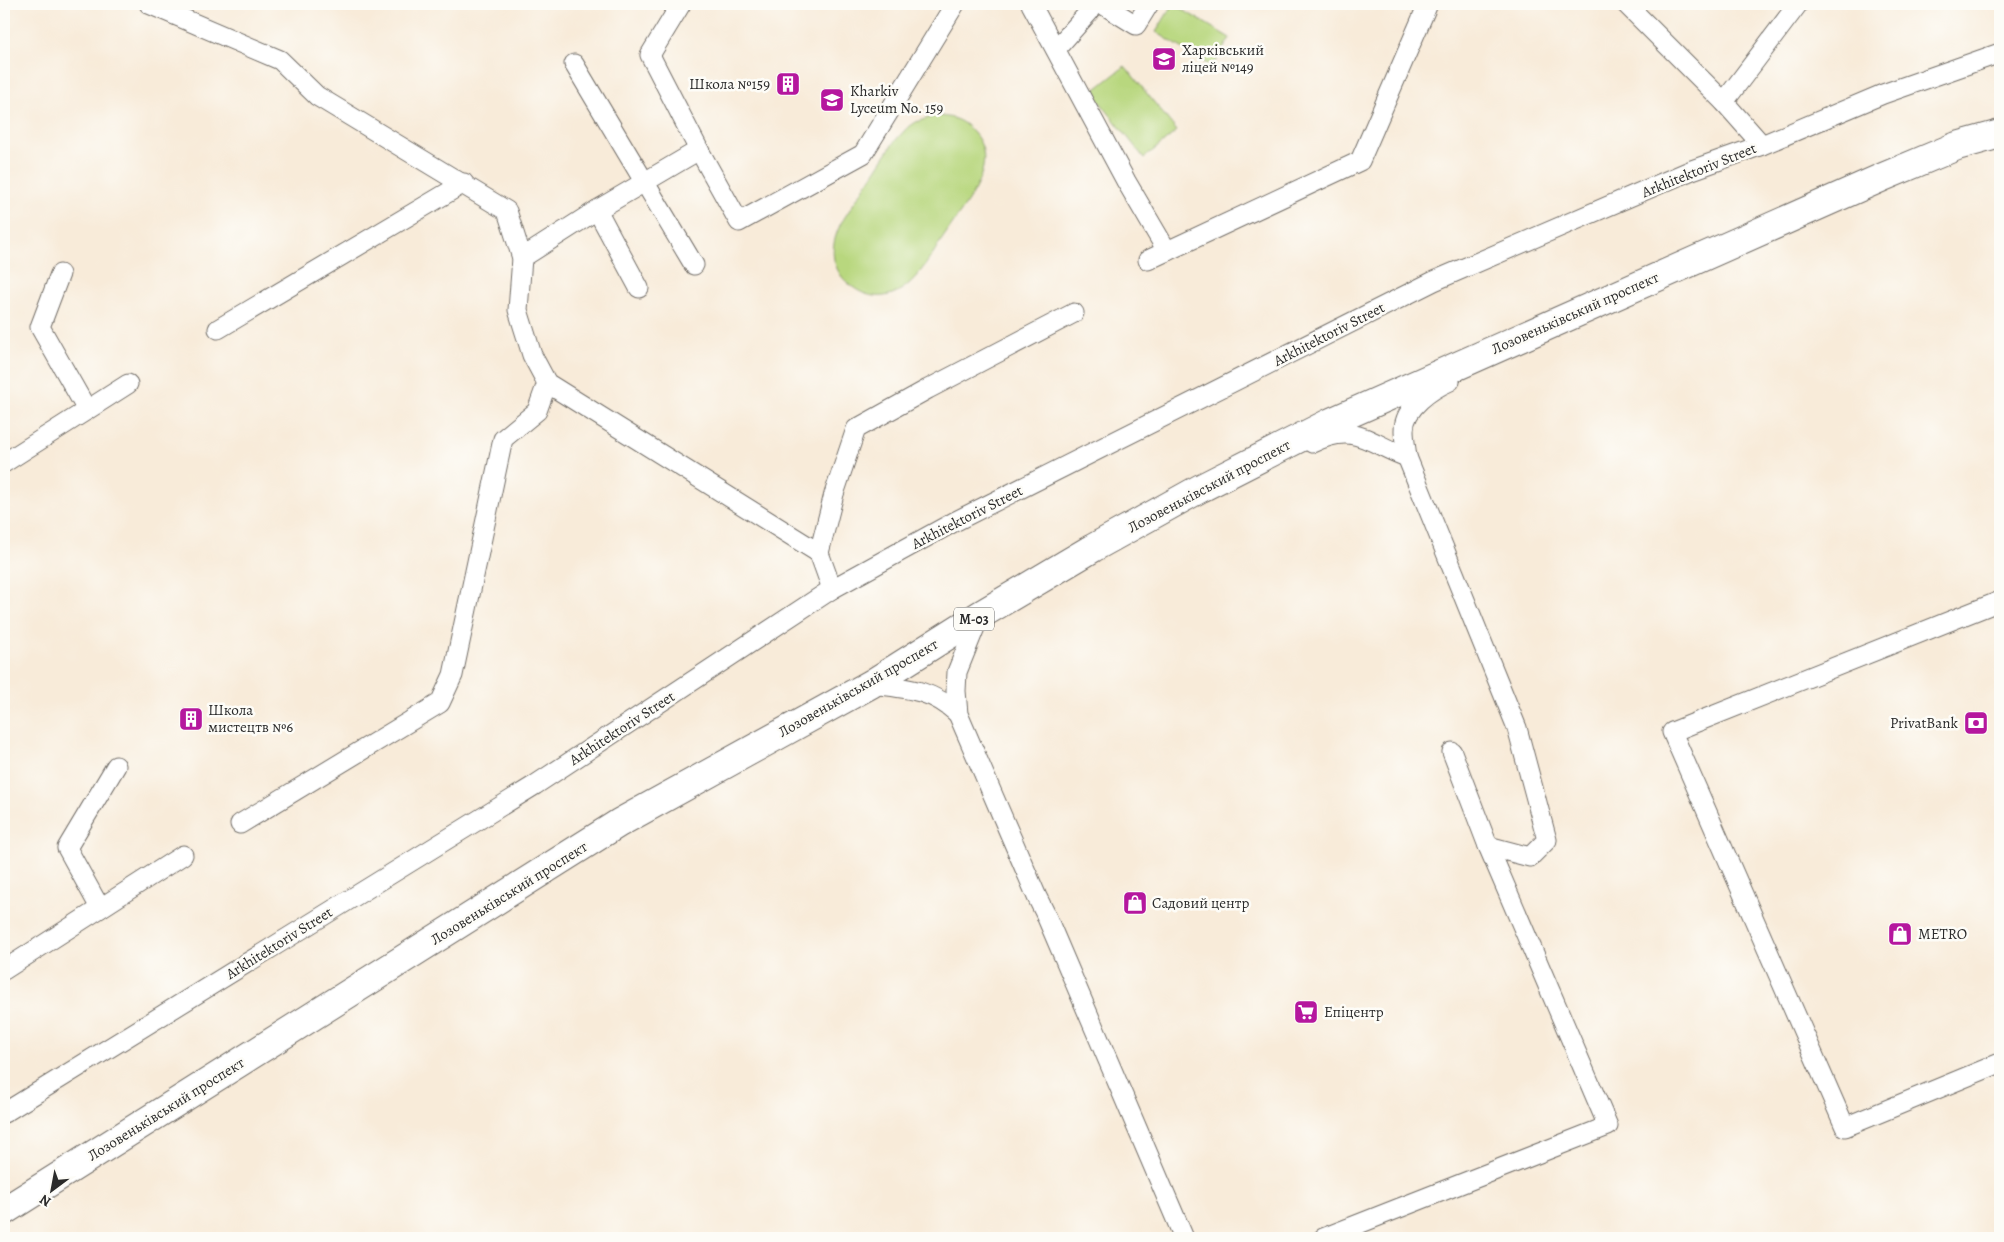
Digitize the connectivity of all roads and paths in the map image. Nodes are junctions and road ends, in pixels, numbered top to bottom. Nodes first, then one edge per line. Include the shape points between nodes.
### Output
1 (149, 4) edge
2 (681, 4) edge
3 (955, 4) edge
4 (1031, 4) edge
5 (1096, 4) edge
6 (1102, 4) edge
7 (1149, 4) edge
8 (1428, 4) edge
9 (1626, 4) edge
10 (1798, 4) edge
11 (1056, 49) junction
12 (2000, 53) edge
13 (574, 64) dead end
14 (1724, 102) junction
15 (2000, 134) edge
16 (1762, 145) junction
17 (699, 150) junction
18 (644, 182) junction
19 (464, 184) junction
20 (597, 210) junction
21 (1167, 251) junction
22 (522, 258) junction
23 (1148, 260) dead end
24 (694, 265) dead end
25 (60, 274) dead end
26 (639, 288) dead end
27 (1074, 313) dead end
28 (218, 329) dead end
29 (1519, 338) junction
30 (548, 383) junction
31 (128, 384) dead end
32 (87, 410) junction
33 (1407, 457) junction
34 (4, 463) edge
35 (1201, 488) junction
36 (818, 553) junction
37 (832, 589) junction
38 (2000, 601) edge
39 (980, 616) junction
40 (871, 684) junction
41 (958, 714) junction
42 (1452, 752) dead end
43 (116, 766) dead end
44 (240, 824) dead end
45 (1488, 846) junction
46 (183, 855) dead end
47 (100, 908) junction
48 (4, 970) edge
49 (2000, 1063) edge
50 (4, 1113) edge
51 (4, 1211) edge
52 (1184, 1238) edge
53 (1322, 1238) edge

1 - 19 street via 280,60 317,96
2 - 17 street via 650,55
3 - 17 street via 863,154 739,222
4 - 11 street
5 - 11 street
6 - 7 street via 1136,25
8 - 21 street via 1360,161
9 - 14 street
10 - 14 street
11 - 21 street
12 - 16 street, Arkhitektoriv Street via 1883,94
13 - 18 street
14 - 16 street
15 - 29 highway, Лозовеньківський проспект / М-03 via 1957,146 1883,177
16 - 37 street, Arkhitektoriv Street via 1692,170 1434,281 954,522
17 - 18 street
18 - 20 street
18 - 24 street
19 - 22 street via 507,211
19 - 28 street
20 - 22 street
20 - 26 street
21 - 23 street
22 - 30 street via 518,310 532,355
25 - 32 street via 40,327
27 - 36 street via 856,429
29 - 33 street via 1510,351 1435,388 1409,412 1404,428
29 - 35 highway, Лозовеньківський проспект / М-03 via 1331,422
30 - 36 street
30 - 44 street via 537,411 503,440 453,675 440,703
31 - 32 street
32 - 34 street
33 - 35 street via 1350,433 1325,437 1235,481
33 - 45 street via 1517,728 1547,840 1530,857
35 - 39 highway, Лозовеньківський проспект / М-03
36 - 37 street
37 - 50 street, Arkhitektoriv Street via 535,785
38 - 49 street via 1672,732 1845,1127
39 - 40 highway, Лозовеньківський проспект / М-03
39 - 41 street via 957,672
40 - 41 street via 925,692
40 - 51 highway, Лозовеньківський проспект / М-03 via 619,823
41 - 52 street
42 - 45 street
43 - 47 street via 67,848
45 - 53 street via 1608,1126
46 - 47 street
47 - 48 street

